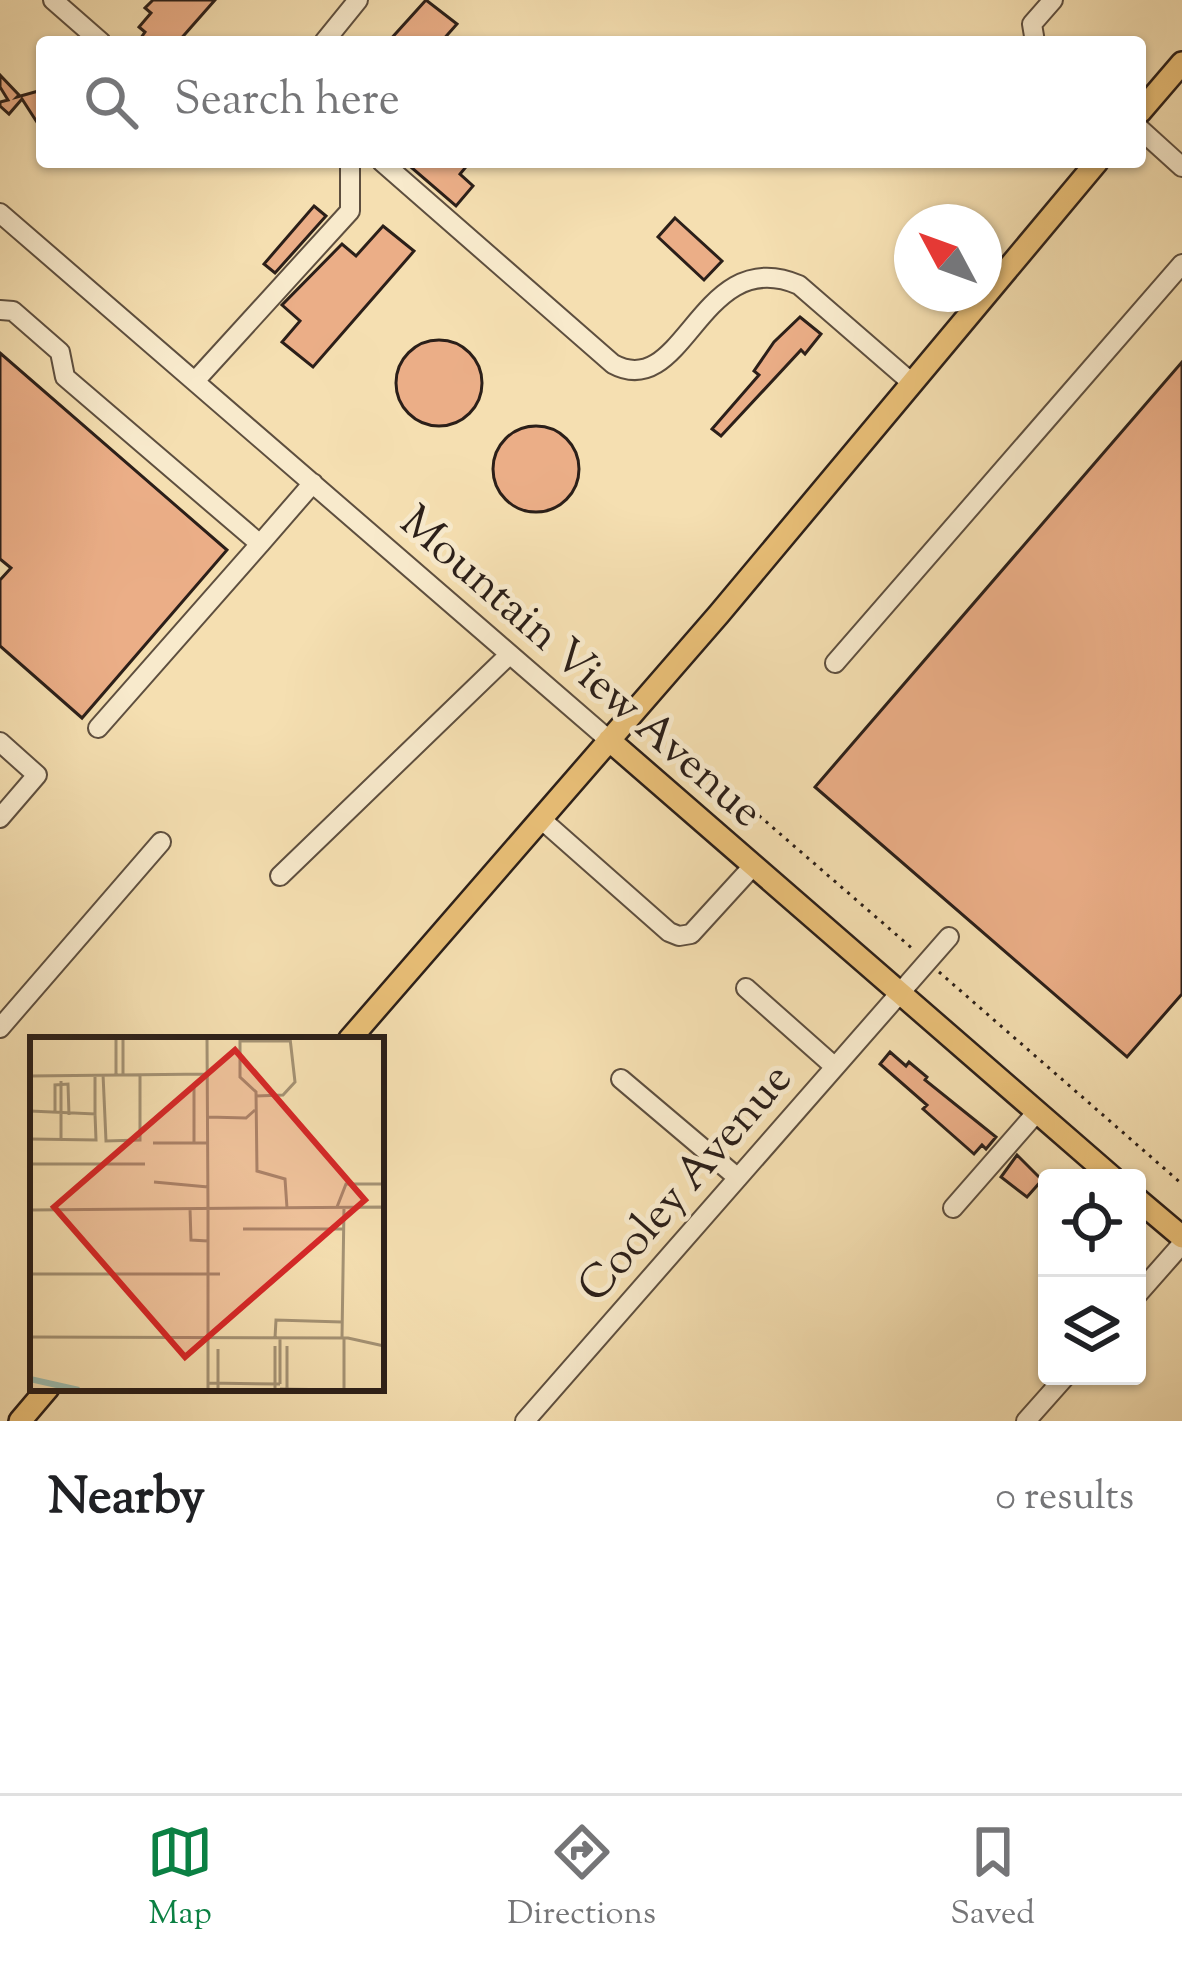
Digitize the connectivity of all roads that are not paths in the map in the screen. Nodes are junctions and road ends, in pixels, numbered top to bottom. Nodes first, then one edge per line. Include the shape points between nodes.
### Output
1 (53, 0) edge
2 (358, 0) edge
3 (1053, 0) edge
4 (94, 36) edge
5 (329, 36) edge
6 (1034, 36) edge
7 (1182, 63) edge
8 (1146, 105) edge
9 (1146, 134) edge
10 (1182, 167) edge
11 (350, 168) edge
12 (389, 168) edge
13 (1092, 168) edge
14 (2, 217) edge
15 (1182, 264) edge
16 (0, 310) edge
17 (194, 381) junction
18 (912, 382) junction
19 (313, 483) junction
20 (260, 544) junction
21 (509, 655) junction
22 (835, 663) dead end
23 (98, 728) dead end
24 (609, 740) junction
25 (0, 742) edge
26 (0, 818) edge
27 (541, 819) junction
28 (161, 842) dead end
29 (754, 865) junction
30 (280, 876) dead end
31 (949, 938) dead end
32 (746, 988) dead end
33 (900, 993) junction
34 (0, 1028) edge
35 (353, 1037) edge
36 (835, 1067) junction
37 (621, 1079) dead end
38 (1037, 1112) junction
39 (1103, 1169) edge
40 (738, 1178) junction
41 (1146, 1207) edge
42 (953, 1208) dead end
43 (1182, 1241) edge
44 (1146, 1284) edge
45 (1058, 1385) edge
46 (45, 1391) edge
47 (20, 1421) edge
48 (525, 1421) edge
49 (1027, 1421) edge

1 - 4 street
2 - 5 street
3 - 6 street via 1032,24
7 - 8 main road
9 - 10 street
11 - 17 street via 350,211
12 - 18 street via 628,372 666,356 748,276 777,275
13 - 18 main road
14 - 17 street, Mountain View Avenue
15 - 22 street
16 - 20 street via 13,311 60,352 65,377
17 - 19 street, Mountain View Avenue
18 - 24 main road
19 - 20 street
19 - 21 street, Mountain View Avenue
20 - 23 street
21 - 24 street, Mountain View Avenue
21 - 30 street
24 - 27 main road
24 - 29 main road, Mountain View Avenue
25 - 26 street via 37,775
27 - 29 street via 680,936 691,934
27 - 35 main road
28 - 34 street
29 - 33 main road, Mountain View Avenue
31 - 33 street, Cooley Avenue
32 - 36 street
33 - 36 street, Cooley Avenue
33 - 38 main road, Mountain View Avenue
36 - 40 street, Cooley Avenue
37 - 40 street
38 - 39 main road, Mountain View Avenue
38 - 42 street
40 - 48 street, Cooley Avenue
41 - 43 main road
43 - 44 street
45 - 49 street
46 - 47 main road

